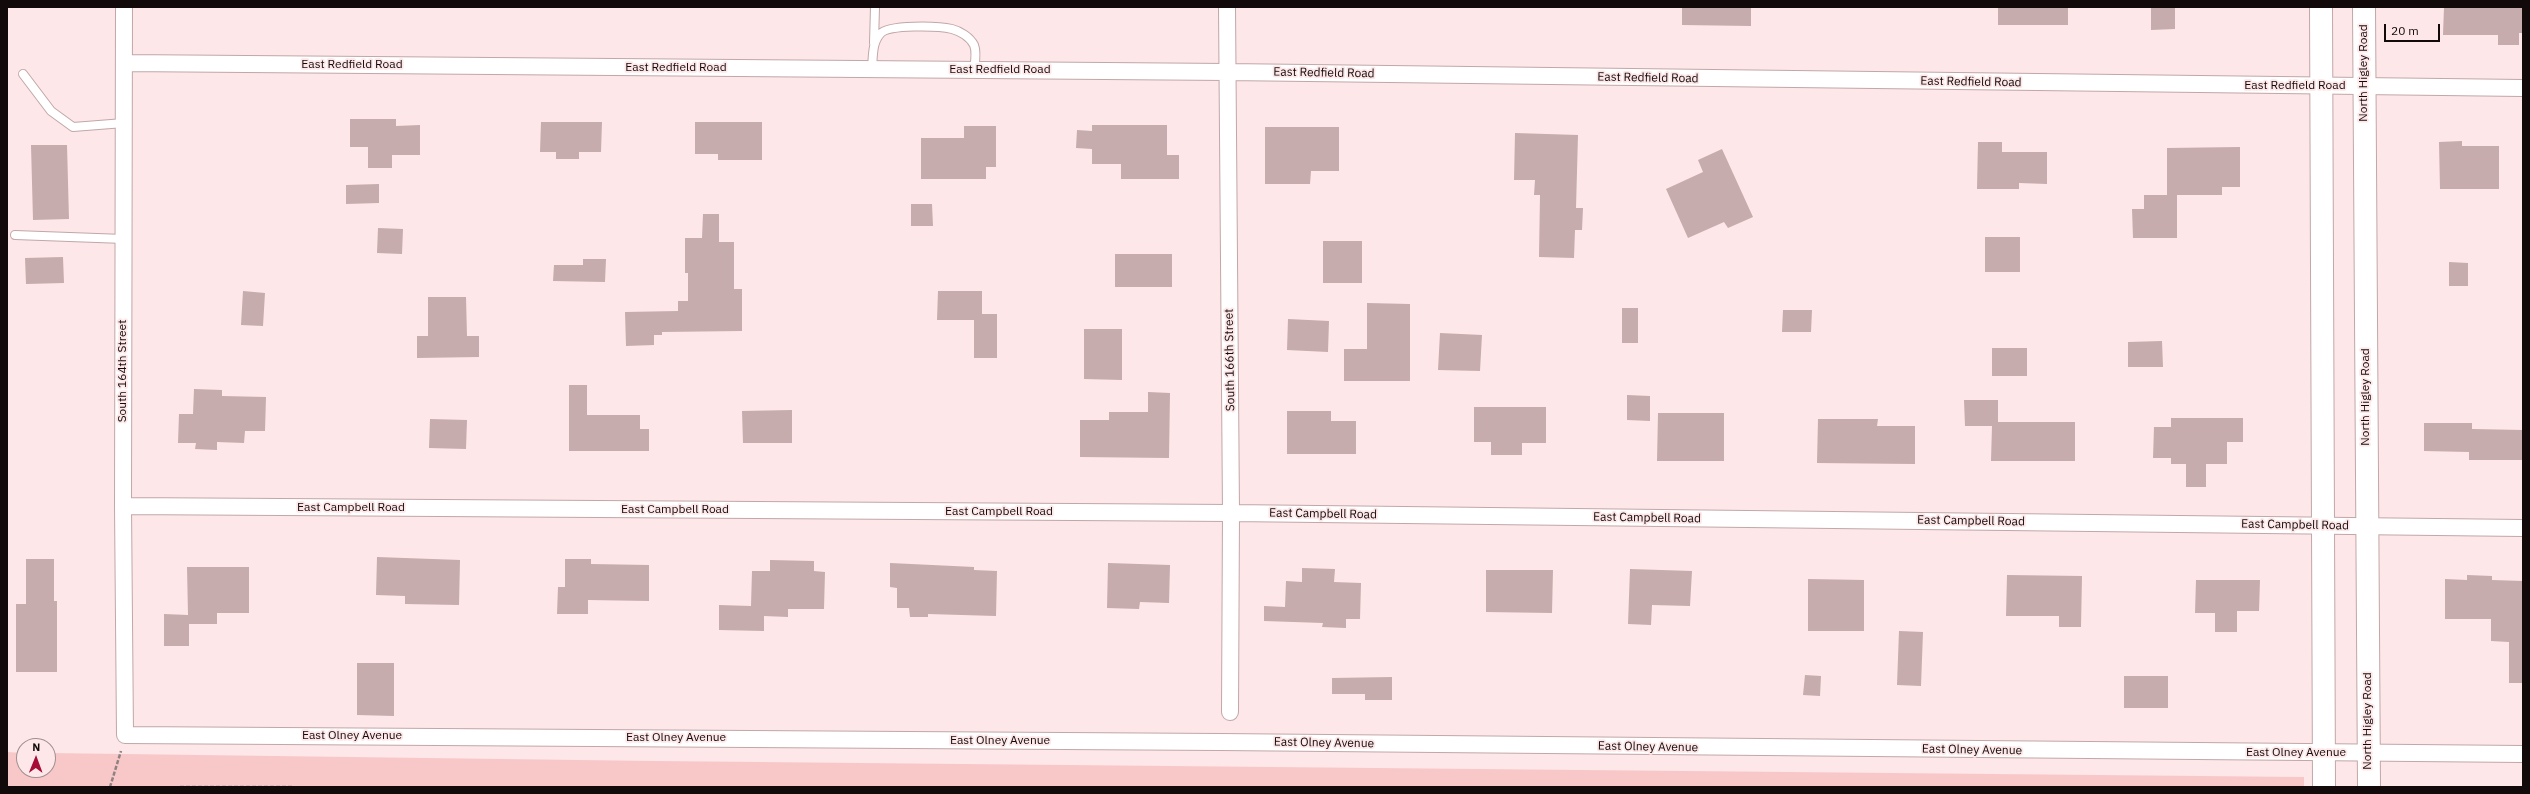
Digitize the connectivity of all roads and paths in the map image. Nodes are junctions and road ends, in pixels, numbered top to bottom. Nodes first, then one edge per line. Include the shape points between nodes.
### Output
1 (124, 7) edge
2 (875, 7) edge
3 (1227, 7) edge
4 (2321, 7) edge
5 (2364, 7) edge
6 (874, 46) junction
7 (124, 63) junction
8 (872, 69) junction
9 (974, 70) junction
10 (1227, 72) junction
11 (23, 74) dead end
12 (2364, 86) junction
13 (2321, 87) junction
14 (2523, 88) edge
15 (124, 123) junction
16 (14, 235) dead end
17 (124, 239) junction
18 (123, 506) junction
19 (1231, 513) junction
20 (2324, 525) junction
21 (2367, 526) junction
22 (2523, 528) edge
23 (1230, 712) dead end
24 (125, 735) junction
25 (2369, 753) junction
26 (2324, 754) junction
27 (2523, 754) edge
28 (216, 786) edge
29 (110, 787) edge
30 (180, 787) edge
31 (294, 787) edge
32 (2324, 787) edge
33 (2369, 787) edge

1 - 7 street, South 164th Street
2 - 6 lane
3 - 10 street, South 166th Street
4 - 13 main road
5 - 12 main road, North Higley Road
6 - 8 lane
6 - 9 lane via 880,33 889,28 951,29 963,33 974,45
7 - 8 street, East Redfield Road
7 - 15 street, South 164th Street
8 - 9 street, East Redfield Road
9 - 10 street, East Redfield Road
10 - 13 street, East Redfield Road
10 - 19 street, South 166th Street
11 - 15 lane via 51,112 73,126
12 - 13 street, East Redfield Road
12 - 14 street, East Redfield Road
12 - 21 main road, North Higley Road
13 - 20 main road
15 - 17 street, South 164th Street
16 - 17 lane
17 - 18 street, South 164th Street
18 - 19 street, East Campbell Road
18 - 24 street, South 164th Street
19 - 20 street, East Campbell Road
19 - 23 street, South 166th Street
20 - 21 street, East Campbell Road
20 - 26 main road
21 - 22 street, East Campbell Road
21 - 25 main road, North Higley Road
24 - 26 street, East Olney Avenue via 1220,742
24 - 29 path
25 - 26 street, East Olney Avenue
25 - 27 street, East Olney Avenue
25 - 33 main road, North Higley Road
26 - 32 main road
28 - 30 path
28 - 31 path

